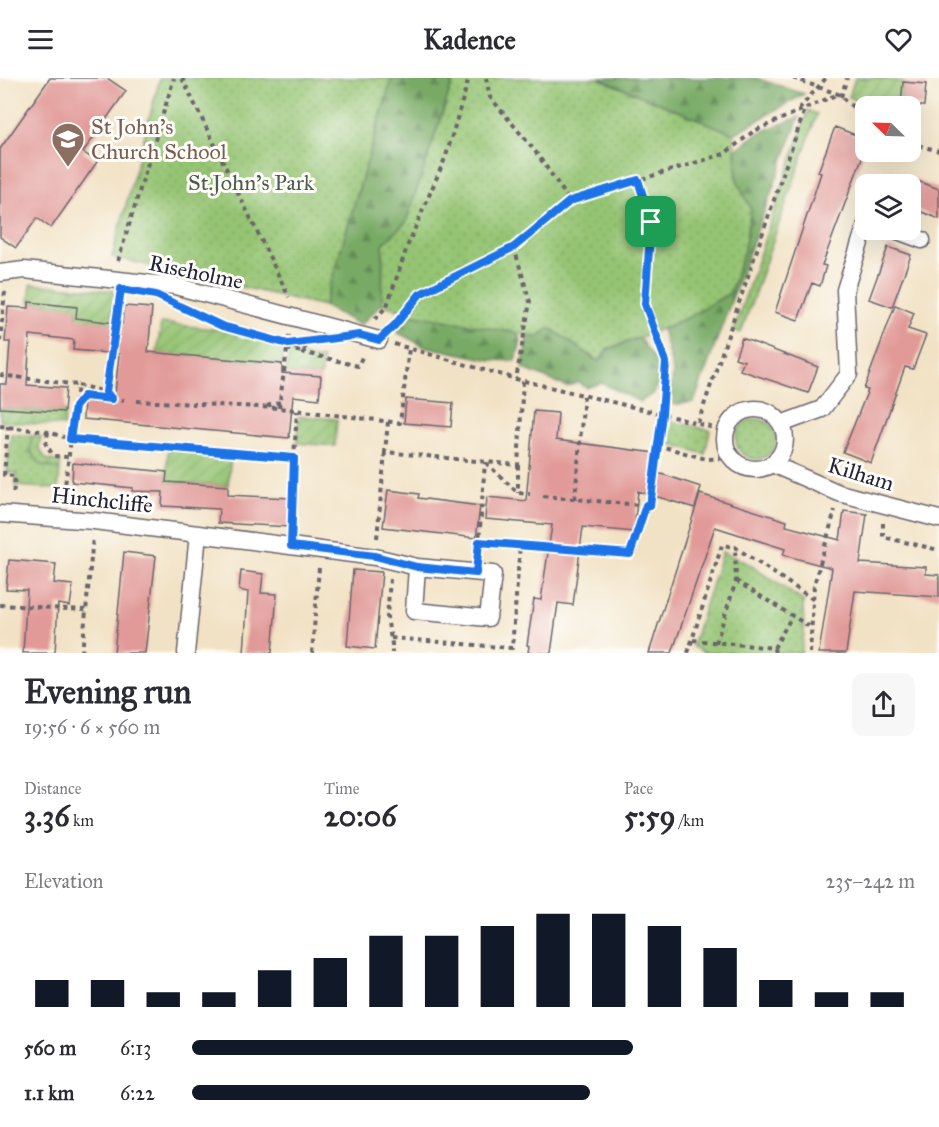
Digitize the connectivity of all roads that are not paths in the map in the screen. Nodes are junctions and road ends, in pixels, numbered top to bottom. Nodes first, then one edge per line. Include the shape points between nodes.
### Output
1 (861, 240) edge
2 (3, 272) edge
3 (370, 337) road end
4 (781, 424) junction
5 (772, 464) junction
6 (6, 514) edge
7 (939, 519) edge
8 (198, 534) junction
9 (417, 567) junction
10 (186, 653) edge

1 - 4 street via 846,290 849,374 822,409
2 - 3 street, Riseholme via 24,270 175,286
4 - 5 street via 783,450
4 - 5 street, Kilham via 775,416 756,408 737,414 725,431 726,450 731,458 746,468
5 - 7 street, Kilham via 837,501
6 - 8 street, Hinchcliffe
8 - 9 street, Hinchcliffe via 375,556
8 - 10 street
9 - 9 street, Hinchcliffe via 493,574 488,618 414,611

